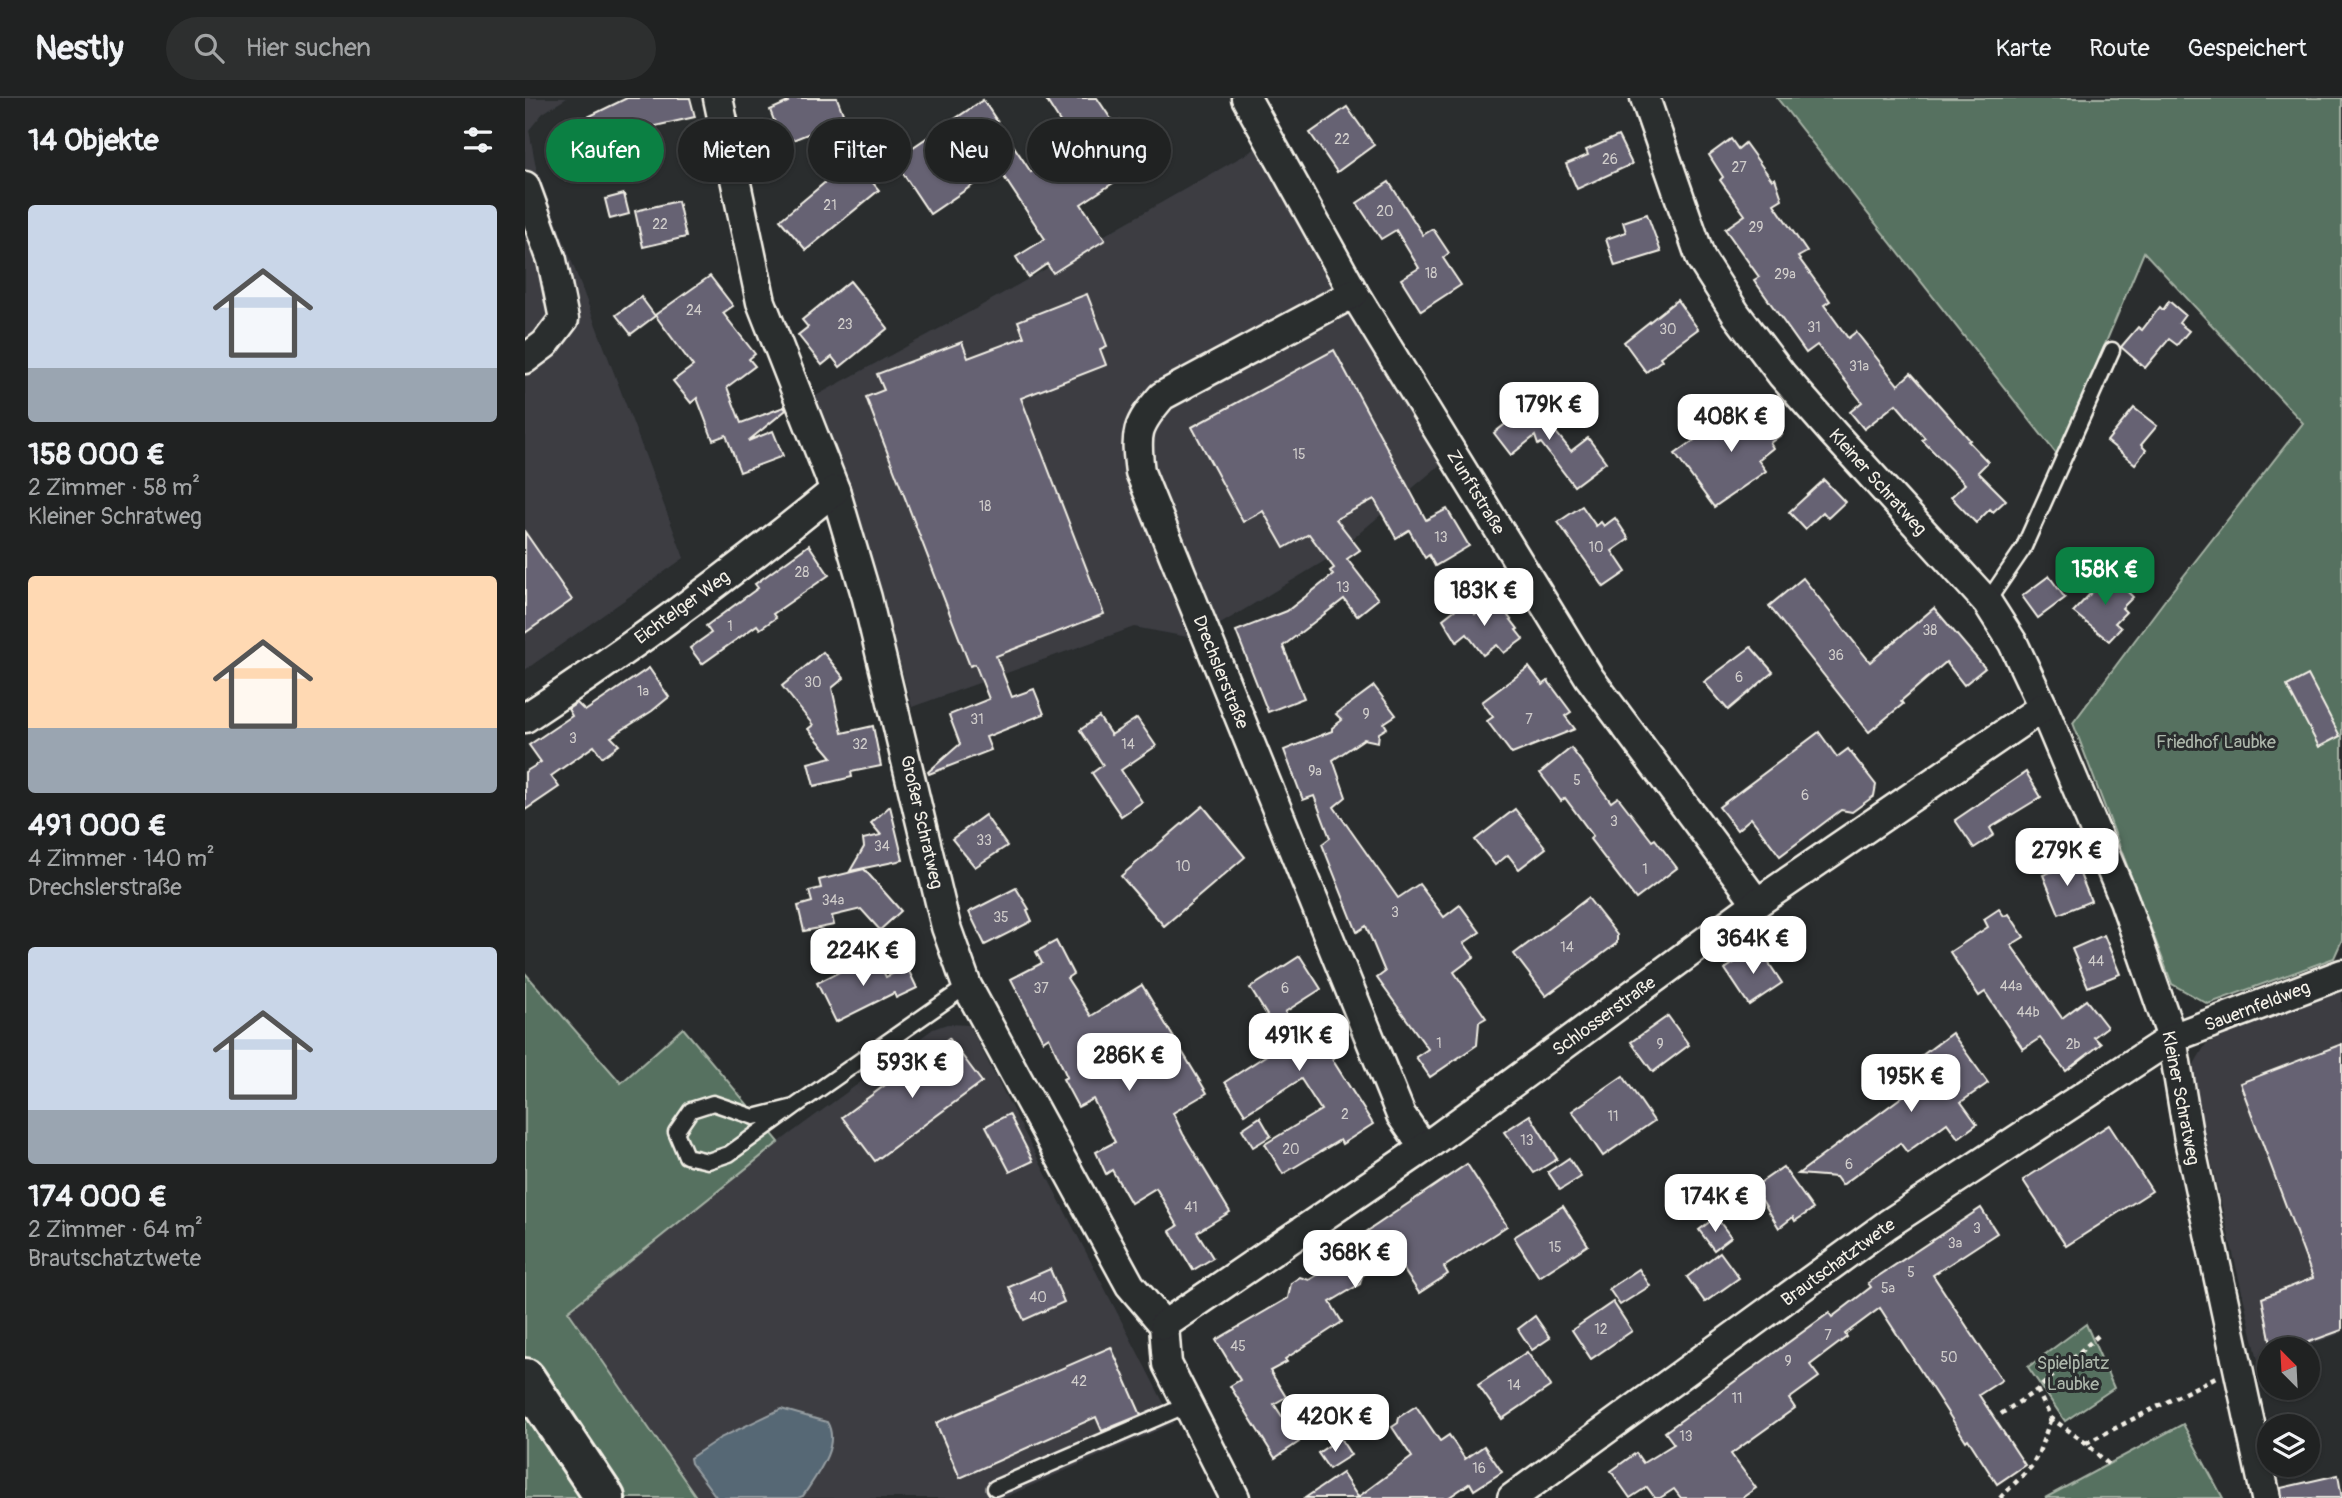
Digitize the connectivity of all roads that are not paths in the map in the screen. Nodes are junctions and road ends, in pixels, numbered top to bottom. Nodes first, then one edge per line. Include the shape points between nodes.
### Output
1 (718, 98) edge
2 (1245, 98) edge
3 (1645, 98) edge
4 (525, 186) edge
5 (1354, 293) junction
6 (2112, 350) dead end
7 (525, 359) edge
8 (835, 490) junction
9 (1987, 602) junction
10 (2043, 707) junction
11 (525, 718) edge
12 (1756, 903) junction
13 (2342, 974) edge
14 (967, 986) junction
15 (2172, 1038) junction
16 (794, 1107) junction
17 (1424, 1148) junction
18 (1164, 1325) junction
19 (525, 1378) edge
20 (1187, 1405) junction
21 (995, 1488) dead end
22 (605, 1498) edge
23 (1235, 1498) edge
24 (1512, 1498) edge
25 (2266, 1498) edge

1 - 8 street, Großer Schratweg via 761,302
2 - 5 street, Zunftstraße
3 - 9 street, Kleiner Schratweg via 1701,259 1736,314 1832,433
4 - 7 street via 552,260 564,319 545,344
5 - 12 street, Zunftstraße via 1589,677
5 - 17 street, Drechslerstraße via 1162,396 1142,419 1136,444 1140,472 1401,1115
6 - 9 lane via 2023,549
8 - 11 street, Eichtelger Weg via 583,680
8 - 14 street, Großer Schratweg via 870,611 946,927
9 - 10 street, Kleiner Schratweg via 2013,643
10 - 12 street, Schlosserstraße
10 - 15 street, Kleiner Schratweg via 2124,900
12 - 17 street, Schlosserstraße
13 - 15 street, Sauernfeldweg
14 - 16 lane
14 - 18 street, Großer Schratweg via 1130,1285
15 - 24 street, Brautschatztwete via 1888,1224
15 - 25 street, Kleiner Schratweg via 2189,1140
16 - 16 lane via 729,1154 708,1161 686,1156 676,1132 691,1110 713,1103 754,1118
17 - 18 street, Schlosserstraße
18 - 20 street via 1167,1364
19 - 22 main road
20 - 21 lane
20 - 23 street

